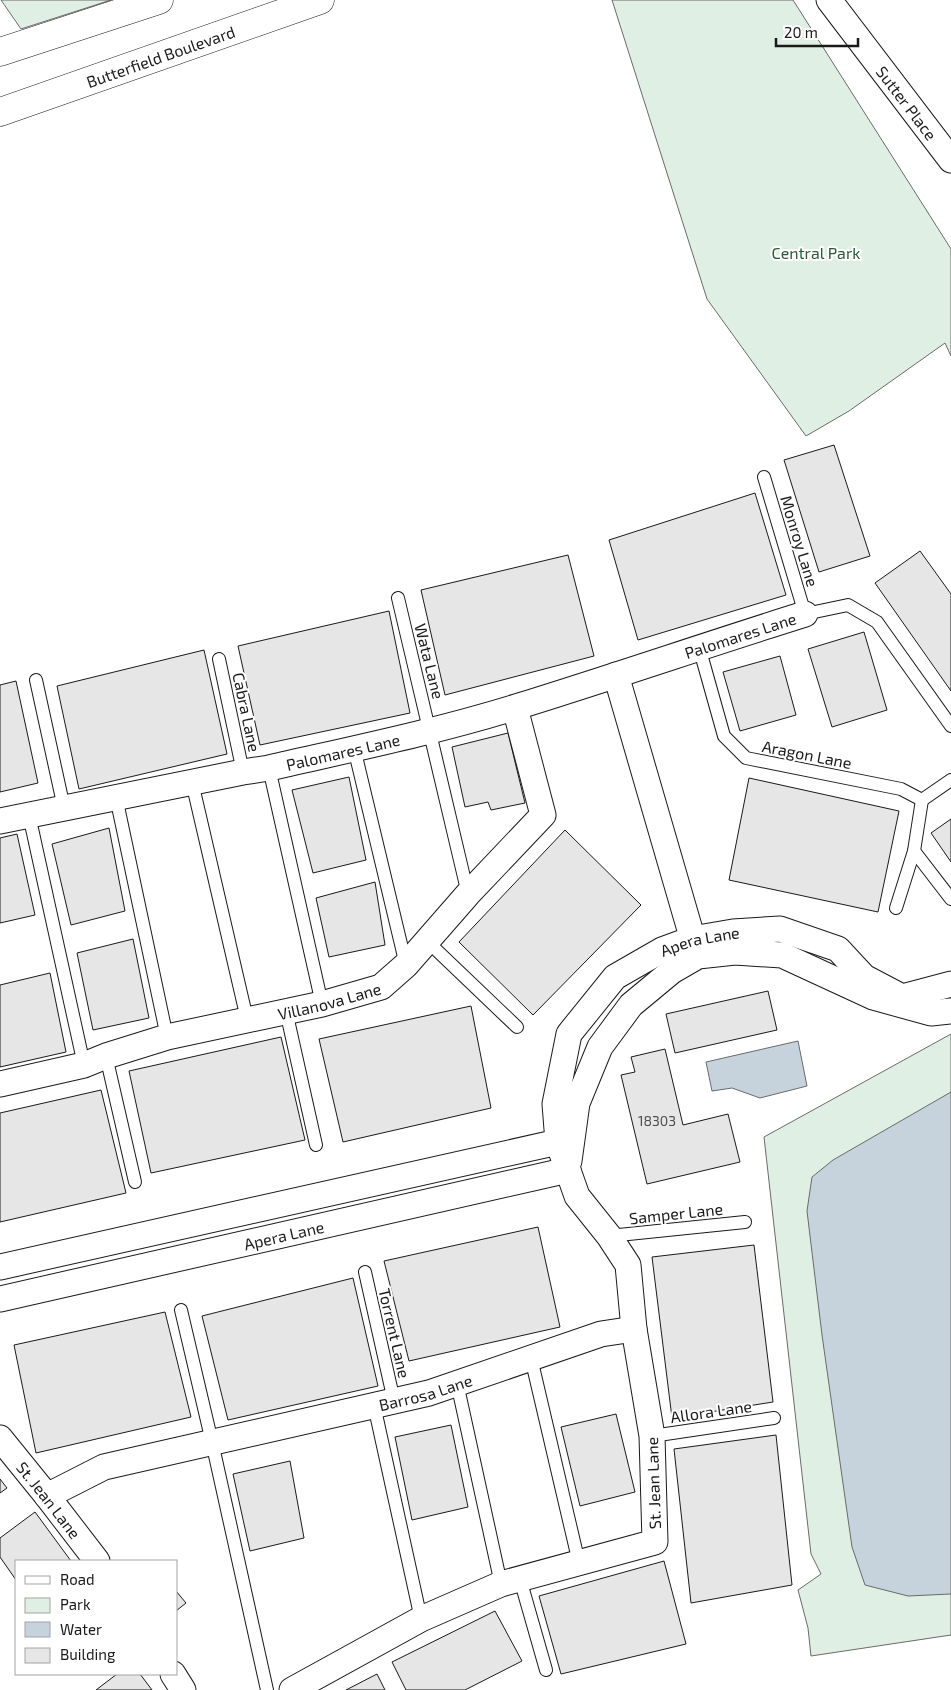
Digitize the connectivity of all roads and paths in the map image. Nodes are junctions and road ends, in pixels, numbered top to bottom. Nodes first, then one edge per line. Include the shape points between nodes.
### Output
1 (159, 0) edge
2 (320, 0) edge
3 (829, 0) edge
4 (844, 0) edge
5 (864, 44) junction
6 (3, 46) edge
7 (0, 112) edge
8 (951, 160) edge
9 (764, 477) dead end
10 (398, 598) dead end
11 (805, 614) junction
12 (699, 647) junction
13 (219, 658) dead end
14 (616, 675) junction
15 (36, 680) dead end
16 (515, 708) junction
17 (951, 726) edge
18 (430, 731) junction
19 (354, 748) junction
20 (269, 768) junction
21 (242, 772) junction
22 (951, 780) edge
23 (192, 782) junction
24 (116, 797) junction
25 (922, 800) junction
26 (64, 808) junction
27 (29, 815) junction
28 (0, 821) edge
29 (914, 851) junction
30 (468, 894) junction
31 (951, 899) edge
32 (896, 908) dead end
33 (428, 942) junction
34 (695, 948) junction
35 (406, 964) junction
36 (951, 984) edge
37 (322, 1004) junction
38 (286, 1011) junction
39 (951, 1011) edge
40 (247, 1019) junction
41 (517, 1027) dead end
42 (168, 1037) junction
43 (106, 1056) junction
44 (84, 1065) junction
45 (0, 1084) edge
46 (558, 1142) junction
47 (316, 1145) dead end
48 (568, 1170) junction
49 (135, 1182) dead end
50 (745, 1222) dead end
51 (609, 1236) junction
52 (0, 1267) edge
53 (365, 1272) dead end
54 (0, 1300) edge
55 (180, 1310) dead end
56 (634, 1329) junction
57 (531, 1358) junction
58 (457, 1383) junction
59 (384, 1403) junction
60 (774, 1418) dead end
61 (652, 1436) junction
62 (0, 1438) edge
63 (212, 1442) junction
64 (48, 1496) junction
65 (96, 1560) edge
66 (578, 1563) junction
67 (511, 1582) junction
68 (421, 1619) junction
69 (546, 1670) dead end
70 (175, 1675) edge
71 (183, 1690) edge
72 (267, 1690) edge
73 (292, 1690) edge

1 - 6 main road
2 - 7 main road, Butterfield Boulevard
3 - 5 street, Sutter Place
4 - 5 street, Sutter Place
5 - 8 street, Sutter Place
9 - 11 lane, Monroy Lane
10 - 18 lane, Wata Lane
11 - 12 street, Palomares Lane
11 - 17 lane via 848,605 878,622
12 - 14 street, Palomares Lane
12 - 25 lane, Aragon Lane via 724,736 746,758 901,789
13 - 21 lane, Cabra Lane
14 - 16 street, Palomares Lane
14 - 34 street
15 - 26 lane
16 - 18 street, Palomares Lane
16 - 30 street, Villanova Lane via 543,815
18 - 19 street, Palomares Lane
18 - 30 lane, Wata Lane
19 - 20 street, Palomares Lane
19 - 35 lane
20 - 21 street, Palomares Lane
20 - 37 lane
21 - 23 street, Palomares Lane
22 - 25 lane
23 - 24 street, Palomares Lane
23 - 40 lane
24 - 26 street, Palomares Lane
24 - 42 lane
25 - 29 lane
26 - 27 street, Palomares Lane
27 - 28 street, Palomares Lane
27 - 44 lane
29 - 31 lane
29 - 32 lane
30 - 33 street, Villanova Lane
33 - 35 street, Villanova Lane
33 - 41 lane
34 - 36 street, Apera Lane via 733,932 780,929 838,949 864,977 902,997
34 - 39 street, Apera Lane via 782,955 873,997 931,1013
34 - 46 street, Apera Lane via 662,950 615,977 570,1034 555,1104
34 - 48 street, Apera Lane via 631,1005 600,1047 577,1103
35 - 37 street, Villanova Lane via 380,987
37 - 38 street, Villanova Lane
38 - 40 street, Villanova Lane
38 - 47 lane
40 - 42 street, Villanova Lane
42 - 43 street, Villanova Lane
43 - 44 street, Villanova Lane
43 - 49 lane
44 - 45 street, Villanova Lane
46 - 48 street, Apera Lane
46 - 52 street, Apera Lane
48 - 51 street, St. Jean Lane via 577,1196
48 - 54 street, Apera Lane
50 - 51 lane, Samper Lane
51 - 56 street, St. Jean Lane via 628,1264
53 - 59 lane, Torrent Lane
55 - 63 lane
56 - 57 street, Barrosa Lane via 601,1334
56 - 61 street, St. Jean Lane
57 - 58 street, Barrosa Lane
57 - 66 lane
58 - 59 street, Barrosa Lane
58 - 67 lane
59 - 63 street, Barrosa Lane
59 - 68 lane, Torrent Lane
60 - 61 lane, Allora Lane
61 - 66 street, St. Jean Lane via 655,1542
62 - 64 street, St. Jean Lane
63 - 64 street, Barrosa Lane via 104,1467
63 - 72 lane
64 - 65 street, St. Jean Lane
66 - 67 street, St. Jean Lane
67 - 68 street, St. Jean Lane
67 - 69 lane
68 - 73 street, St. Jean Lane
70 - 71 street

